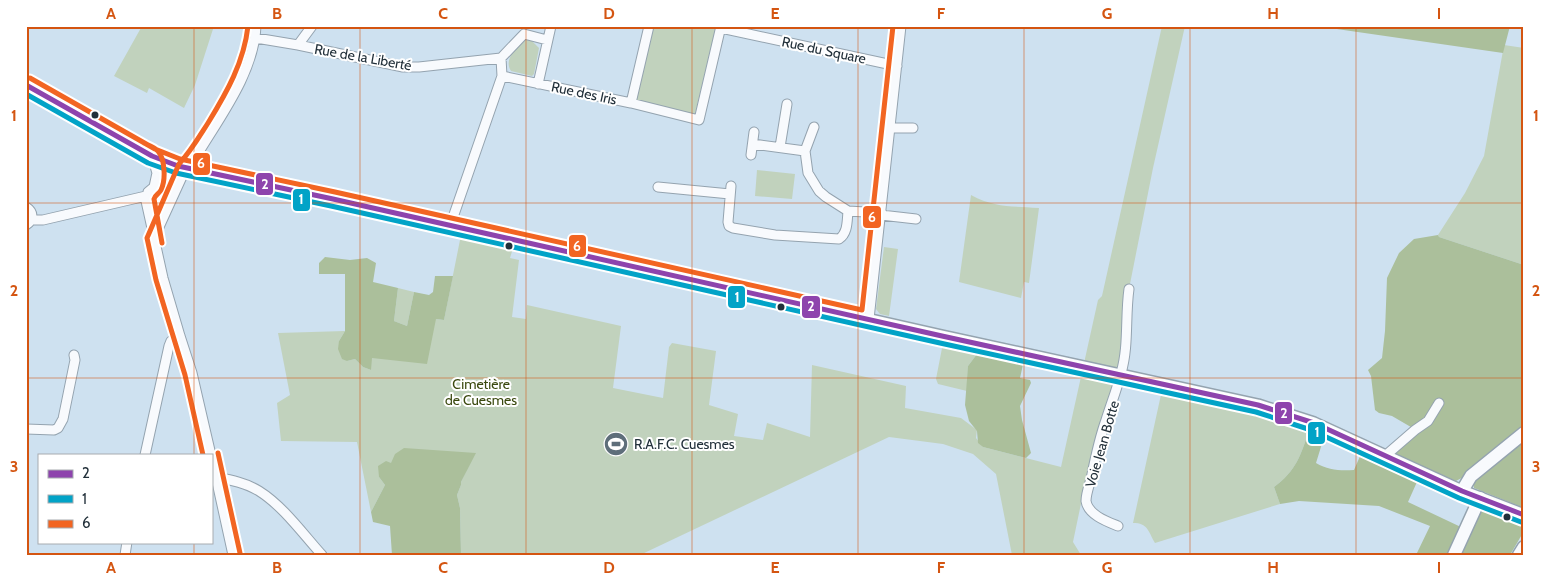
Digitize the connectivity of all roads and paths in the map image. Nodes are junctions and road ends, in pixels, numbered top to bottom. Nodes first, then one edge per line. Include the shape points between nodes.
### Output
1 (256, 26) edge
2 (312, 26) edge
3 (551, 26) edge
4 (649, 26) edge
5 (901, 26) edge
6 (721, 27) edge
7 (256, 38) junction
8 (547, 40) junction
9 (298, 45) junction
10 (501, 58) junction
11 (897, 66) junction
12 (502, 76) junction
13 (538, 84) junction
14 (27, 87) edge
15 (630, 103) junction
16 (787, 104) dead end
17 (814, 127) dead end
18 (891, 128) junction
19 (913, 128) dead end
20 (754, 132) dead end
21 (753, 144) junction
22 (780, 147) junction
23 (806, 151) junction
24 (751, 155) dead end
25 (152, 156) junction
26 (182, 167) junction
27 (156, 187) junction
28 (658, 187) dead end
29 (172, 197) junction
30 (146, 200) junction
31 (26, 207) edge
32 (168, 208) junction
33 (848, 211) junction
34 (882, 214) junction
35 (916, 219) dead end
36 (29, 222) edge
37 (450, 226) junction
38 (154, 238) junction
39 (1129, 289) dead end
40 (869, 319) junction
41 (180, 336) junction
42 (74, 355) dead end
43 (1121, 375) junction
44 (1439, 403) dead end
45 (26, 429) edge
46 (1524, 432) edge
47 (145, 454) edge
48 (211, 454) edge
49 (1385, 456) junction
50 (212, 459) edge
51 (216, 477) junction
52 (1462, 491) junction
53 (1480, 498) junction
54 (1524, 515) edge
55 (1118, 526) dead end
56 (1524, 547) edge
57 (233, 555) edge
58 (322, 555) edge
59 (1454, 555) edge
60 (1519, 555) edge

1 - 7 street
2 - 9 street
3 - 8 street
4 - 15 street
5 - 11 street
6 - 11 street, Rue du Square
6 - 15 street, Rue des Iris via 699,120
7 - 9 street, Rue de la Liberté
7 - 26 street via 240,83 194,160
8 - 10 street via 524,34
8 - 13 street
9 - 10 street, Rue de la Liberté via 403,67
10 - 12 street
11 - 18 street
12 - 13 street, Rue des Iris
12 - 37 street
13 - 15 street, Rue des Iris
14 - 25 main road
16 - 22 street
17 - 23 street
18 - 19 street
18 - 34 street
20 - 21 street
21 - 22 street
21 - 24 street
22 - 23 street
23 - 33 street via 808,173 819,191
25 - 26 main road
25 - 27 street via 157,173
26 - 27 street
26 - 29 street
26 - 37 main road
27 - 29 street via 166,190
27 - 30 street via 148,192
28 - 33 street via 731,190 729,226 774,236 839,239 846,231
29 - 32 street
30 - 32 street via 155,211
30 - 36 street
30 - 38 street
31 - 36 street via 32,214
32 - 38 street
33 - 34 street
34 - 35 street
34 - 40 street
37 - 40 main road
38 - 41 street
39 - 43 street
40 - 43 main road
41 - 47 street via 169,346
41 - 48 street
42 - 45 street via 63,419 58,428
43 - 49 main road via 1258,405 1314,423
43 - 55 street, Voie Jean Botte via 1094,460 1086,501 1095,514
44 - 49 street via 1428,421
46 - 52 highway via 1471,476
49 - 52 main road
50 - 51 street
51 - 57 street
51 - 58 street via 235,481 266,496
52 - 53 main road
53 - 54 main road
53 - 59 highway
56 - 60 highway

